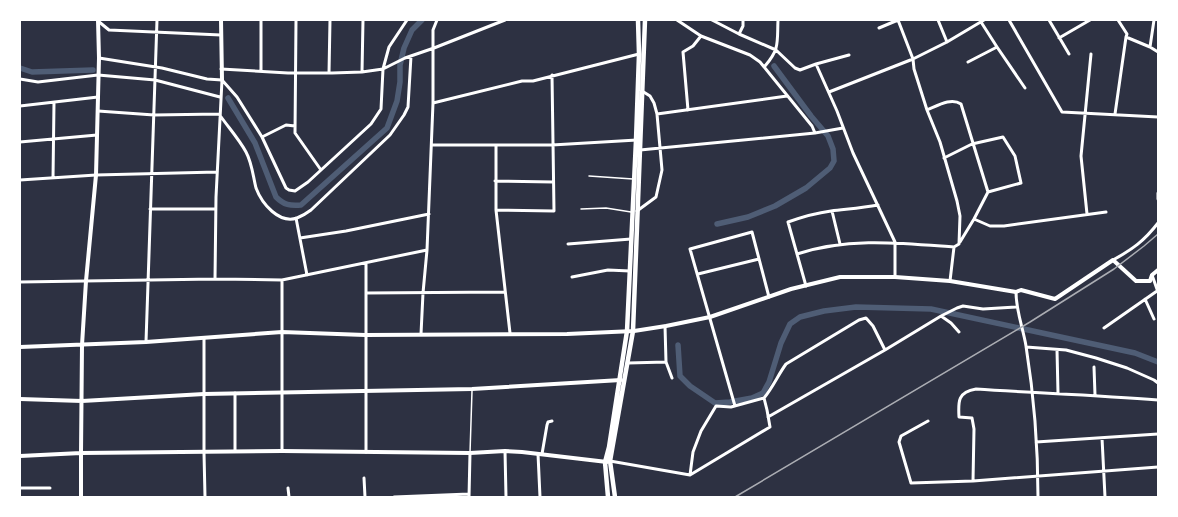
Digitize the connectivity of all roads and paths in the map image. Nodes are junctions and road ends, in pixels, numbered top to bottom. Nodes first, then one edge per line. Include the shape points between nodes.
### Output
1 (157, 20) edge
2 (221, 20) edge
3 (261, 20) edge
4 (296, 20) edge
5 (330, 20) edge
6 (363, 20) edge
7 (407, 20) edge
8 (437, 20) edge
9 (505, 20) edge
10 (638, 20) edge
11 (645, 20) edge
12 (677, 20) edge
13 (712, 20) edge
14 (743, 20) edge
15 (778, 20) edge
16 (898, 20) edge
17 (938, 20) edge
18 (1009, 20) edge
19 (1049, 20) edge
20 (1090, 20) edge
21 (1118, 20) edge
22 (1154, 20) edge
23 (98, 21) edge
24 (982, 21) edge
25 (976, 22) edge
26 (879, 28) dead end
27 (157, 33) junction
28 (738, 34) junction
29 (221, 35) junction
30 (701, 36) junction
31 (1126, 37) junction
32 (1059, 38) junction
33 (947, 42) junction
34 (997, 47) junction
35 (1150, 47) junction
36 (434, 48) junction
37 (776, 50) junction
38 (1158, 52) edge
39 (641, 53) junction
40 (1069, 54) dead end
41 (1091, 54) dead end
42 (849, 55) dead end
43 (411, 56) junction
44 (99, 58) junction
45 (913, 60) junction
46 (968, 62) dead end
47 (816, 64) junction
48 (766, 65) junction
49 (155, 67) junction
50 (221, 69) junction
51 (383, 69) junction
52 (261, 72) junction
53 (362, 72) junction
54 (294, 73) junction
55 (329, 73) junction
56 (98, 75) junction
57 (552, 75) junction
58 (20, 79) edge
59 (155, 80) junction
60 (221, 82) junction
61 (1025, 88) dead end
62 (642, 91) junction
63 (829, 92) junction
64 (220, 96) junction
65 (787, 96) junction
66 (98, 97) junction
67 (54, 103) junction
68 (433, 103) junction
69 (20, 106) edge
70 (688, 110) junction
71 (927, 110) junction
72 (98, 111) junction
73 (1086, 113) junction
74 (219, 114) junction
75 (657, 114) junction
76 (1116, 114) junction
77 (154, 115) junction
78 (1158, 117) edge
79 (295, 126) junction
80 (843, 128) junction
81 (817, 132) junction
82 (97, 135) junction
83 (262, 137) junction
84 (54, 139) junction
85 (638, 140) junction
86 (20, 142) edge
87 (972, 144) junction
88 (432, 145) junction
89 (552, 145) junction
90 (496, 146) junction
91 (660, 148) junction
92 (640, 150) junction
93 (944, 158) junction
94 (321, 170) junction
95 (217, 172) junction
96 (152, 173) junction
97 (96, 175) junction
98 (589, 176) dead end
99 (53, 178) junction
100 (634, 179) junction
101 (20, 180) edge
102 (496, 181) junction
103 (552, 182) junction
104 (988, 192) junction
105 (1158, 193) edge
106 (1158, 199) edge
107 (878, 205) junction
108 (150, 208) junction
109 (216, 209) junction
110 (581, 209) dead end
111 (496, 210) junction
112 (635, 211) junction
113 (832, 211) junction
114 (1106, 212) dead end
115 (429, 214) junction
116 (1087, 214) junction
117 (296, 218) junction
118 (974, 220) junction
119 (1158, 222) edge
120 (300, 238) junction
121 (631, 239) junction
122 (895, 242) junction
123 (568, 244) dead end
124 (840, 244) junction
125 (959, 244) junction
126 (954, 247) junction
127 (428, 250) junction
128 (797, 254) junction
129 (759, 259) junction
130 (1113, 260) junction
131 (366, 263) junction
132 (1158, 270) edge
133 (630, 271) junction
134 (698, 274) junction
135 (307, 275) junction
136 (1152, 275) junction
137 (572, 277) dead end
138 (895, 277) junction
139 (215, 279) junction
140 (148, 280) junction
141 (282, 280) junction
142 (86, 281) junction
143 (950, 281) junction
144 (20, 282) edge
145 (806, 286) junction
146 (1158, 291) edge
147 (423, 292) junction
148 (505, 292) junction
149 (1016, 292) junction
150 (366, 293) junction
151 (769, 297) junction
152 (1145, 299) junction
153 (1016, 307) junction
154 (941, 316) junction
155 (710, 317) junction
156 (1154, 319) dead end
157 (665, 326) junction
158 (1104, 328) dead end
159 (633, 330) junction
160 (627, 331) junction
161 (282, 332) junction
162 (959, 332) dead end
163 (510, 333) junction
164 (421, 334) junction
165 (365, 335) junction
166 (204, 338) junction
167 (146, 342) junction
168 (82, 345) junction
169 (20, 346) edge
170 (1026, 347) junction
171 (885, 350) junction
172 (1058, 350) junction
173 (666, 362) junction
174 (628, 363) junction
175 (1094, 367) dead end
176 (672, 378) dead end
177 (625, 380) junction
178 (620, 381) junction
179 (1158, 383) edge
180 (472, 389) junction
181 (365, 392) junction
182 (235, 393) junction
183 (283, 393) junction
184 (1032, 393) junction
185 (1058, 393) junction
186 (204, 394) junction
187 (1095, 395) junction
188 (764, 398) junction
189 (20, 400) edge
190 (1158, 400) edge
191 (82, 401) junction
192 (735, 406) junction
193 (768, 417) junction
194 (552, 421) dead end
195 (928, 421) dead end
196 (1158, 434) edge
197 (1102, 438) junction
198 (1036, 442) junction
199 (235, 451) junction
200 (282, 451) junction
201 (505, 451) junction
202 (204, 452) junction
203 (366, 452) junction
204 (80, 453) junction
205 (470, 453) junction
206 (540, 454) junction
207 (20, 456) edge
208 (608, 461) junction
209 (1158, 467) edge
210 (1104, 470) junction
211 (690, 475) junction
212 (1038, 476) junction
213 (364, 478) dead end
214 (973, 480) junction
215 (20, 488) edge
216 (50, 488) dead end
217 (288, 488) dead end
218 (469, 495) edge
219 (82, 497) edge
220 (205, 497) edge
221 (289, 497) edge
222 (365, 497) edge
223 (394, 497) edge
224 (506, 497) edge
225 (540, 497) edge
226 (608, 497) edge
227 (615, 497) edge
228 (1038, 497) edge
229 (1106, 497) edge

1 - 27 street
2 - 29 street
3 - 52 street
4 - 54 street
5 - 55 street
6 - 53 street
7 - 51 street via 389,47
8 - 36 street via 433,30
9 - 36 street
10 - 39 main road
11 - 39 main road
12 - 30 street
13 - 28 street
14 - 28 street via 743,26
15 - 37 street
16 - 26 street
16 - 45 street
17 - 33 street
18 - 73 street via 1062,112
19 - 32 street
20 - 32 street
21 - 31 street
22 - 35 street
23 - 27 street via 109,30
23 - 44 street
24 - 25 street
24 - 34 street
25 - 33 street
27 - 29 street
27 - 49 street
28 - 37 street
29 - 50 street
30 - 48 street
30 - 70 street via 694,46 683,52
31 - 35 street
31 - 76 street
32 - 40 street
33 - 45 street
34 - 46 street
34 - 61 street
35 - 38 street
36 - 43 street
36 - 68 street
37 - 47 street via 800,70
37 - 48 street
39 - 57 street
39 - 62 main road
39 - 85 main road
41 - 73 street
42 - 47 street
43 - 51 street
43 - 117 street via 408,107 404,115 390,134 339,185 311,210
44 - 49 street
44 - 56 street
45 - 63 street
45 - 71 street
47 - 63 street
48 - 65 street
49 - 59 street
49 - 60 street
50 - 52 street
50 - 60 street
51 - 53 street
51 - 94 street via 381,109 371,124
52 - 54 street
53 - 55 street
54 - 55 street
54 - 79 street
56 - 58 street via 38,82
56 - 59 street
56 - 66 street
57 - 68 street
57 - 89 street
59 - 64 street
59 - 77 street
60 - 64 street
60 - 83 street via 237,97
62 - 75 street via 650,96
62 - 85 main road
63 - 80 street
64 - 74 street
65 - 70 street
65 - 81 street
66 - 67 street
66 - 72 street
67 - 69 street
67 - 84 street
68 - 88 street
70 - 75 street
71 - 87 street via 951,101 958,102
71 - 93 street
72 - 77 street
72 - 82 street
73 - 76 street
73 - 116 street via 1081,156
74 - 77 street
74 - 95 street
74 - 117 street via 246,152 262,200 278,216 286,219
75 - 91 street
76 - 78 street
77 - 96 street
79 - 83 street via 286,125
79 - 94 street via 295,133
80 - 81 street
80 - 107 street
81 - 91 street
82 - 84 street
82 - 97 street
83 - 94 street via 277,171 289,190 301,188
84 - 86 street
84 - 99 street
85 - 89 street
85 - 92 main road
85 - 100 main road
87 - 93 street
87 - 104 street
87 - 104 street via 1003,137 1015,156 1021,183
88 - 90 street
88 - 115 street
89 - 90 street
89 - 103 street
90 - 102 street
91 - 92 street
91 - 112 street via 662,170 656,197
92 - 112 main road
93 - 125 street via 960,216
95 - 96 street
95 - 109 street
96 - 97 street
96 - 108 street
97 - 99 street
97 - 142 street
98 - 100 lane
99 - 101 street
100 - 112 main road
102 - 103 street
102 - 111 street
103 - 111 street via 554,211
104 - 118 street
105 - 106 street
107 - 113 street
107 - 122 street
108 - 109 street
108 - 140 street
109 - 139 street
110 - 112 lane
111 - 148 street
112 - 121 main road
112 - 159 main road
113 - 124 street
113 - 128 street via 788,222
114 - 116 street
115 - 120 street
115 - 127 street
116 - 118 street via 1004,226 990,226
117 - 120 street
118 - 125 street
119 - 130 street via 1137,246
120 - 135 street
121 - 123 street
121 - 133 main road
122 - 124 street
122 - 126 street
122 - 138 street
124 - 128 street
125 - 126 street
126 - 143 street
127 - 131 street
127 - 147 street
128 - 145 street
129 - 134 street
129 - 134 street via 752,232 690,249
129 - 151 street
130 - 136 street via 1136,281 1150,280
130 - 149 street via 1055,299 1021,290
131 - 135 street
131 - 150 street
132 - 136 street
133 - 137 street via 608,270
133 - 160 main road
134 - 155 street
135 - 141 street
136 - 146 street
138 - 143 street
138 - 145 street via 840,277
139 - 140 street
139 - 141 street
140 - 142 street
140 - 167 street
141 - 161 street
142 - 144 street
142 - 168 street
143 - 149 street
145 - 151 street
146 - 152 street
147 - 148 street
147 - 150 street
147 - 164 street
148 - 163 street
149 - 153 street
150 - 165 street
151 - 155 street
152 - 156 street
152 - 158 street
153 - 154 street via 983,309 963,306
153 - 170 street via 1022,322
154 - 162 street
154 - 171 street
155 - 157 street
155 - 192 street
157 - 159 street
157 - 173 street
159 - 160 street
159 - 174 main road
160 - 163 street
160 - 178 main road
161 - 165 street
161 - 166 street
161 - 183 street
163 - 164 street
164 - 165 street
165 - 181 street
166 - 167 street
166 - 186 street
167 - 168 street
168 - 169 street
168 - 191 street
170 - 172 street
170 - 184 street
171 - 188 street via 873,326 866,318 859,320 786,364
171 - 193 street
172 - 179 street via 1115,364
172 - 185 street
173 - 174 street
173 - 176 street
174 - 177 main road
175 - 187 street
177 - 178 street
177 - 208 main road
178 - 180 street
178 - 208 main road
180 - 181 street
180 - 205 lane
181 - 183 street
181 - 203 street
182 - 183 street
182 - 186 street
182 - 199 street
183 - 200 street
184 - 185 street
184 - 198 street
184 - 214 street via 969,390 962,395 958,402 959,417 972,418 974,429
185 - 187 street
186 - 191 street
186 - 202 street
187 - 190 street
188 - 192 street
188 - 193 street
189 - 191 street
191 - 204 street
192 - 211 street via 716,406 712,411 693,452
193 - 211 street via 770,427
194 - 206 street via 548,422
195 - 214 street via 901,436 899,442 911,483
196 - 197 street
197 - 198 street
197 - 210 street
198 - 212 street
199 - 200 street
199 - 202 street
200 - 203 street
201 - 205 street
201 - 206 street
201 - 224 street
202 - 204 street
202 - 220 street
203 - 205 street
204 - 207 street
204 - 219 street
205 - 218 street
206 - 208 street
206 - 225 street
208 - 211 street
208 - 226 main road
208 - 227 main road
209 - 210 street
210 - 212 street
210 - 229 street
212 - 214 street
212 - 228 street
213 - 222 street
215 - 216 street
217 - 221 street
218 - 223 street

